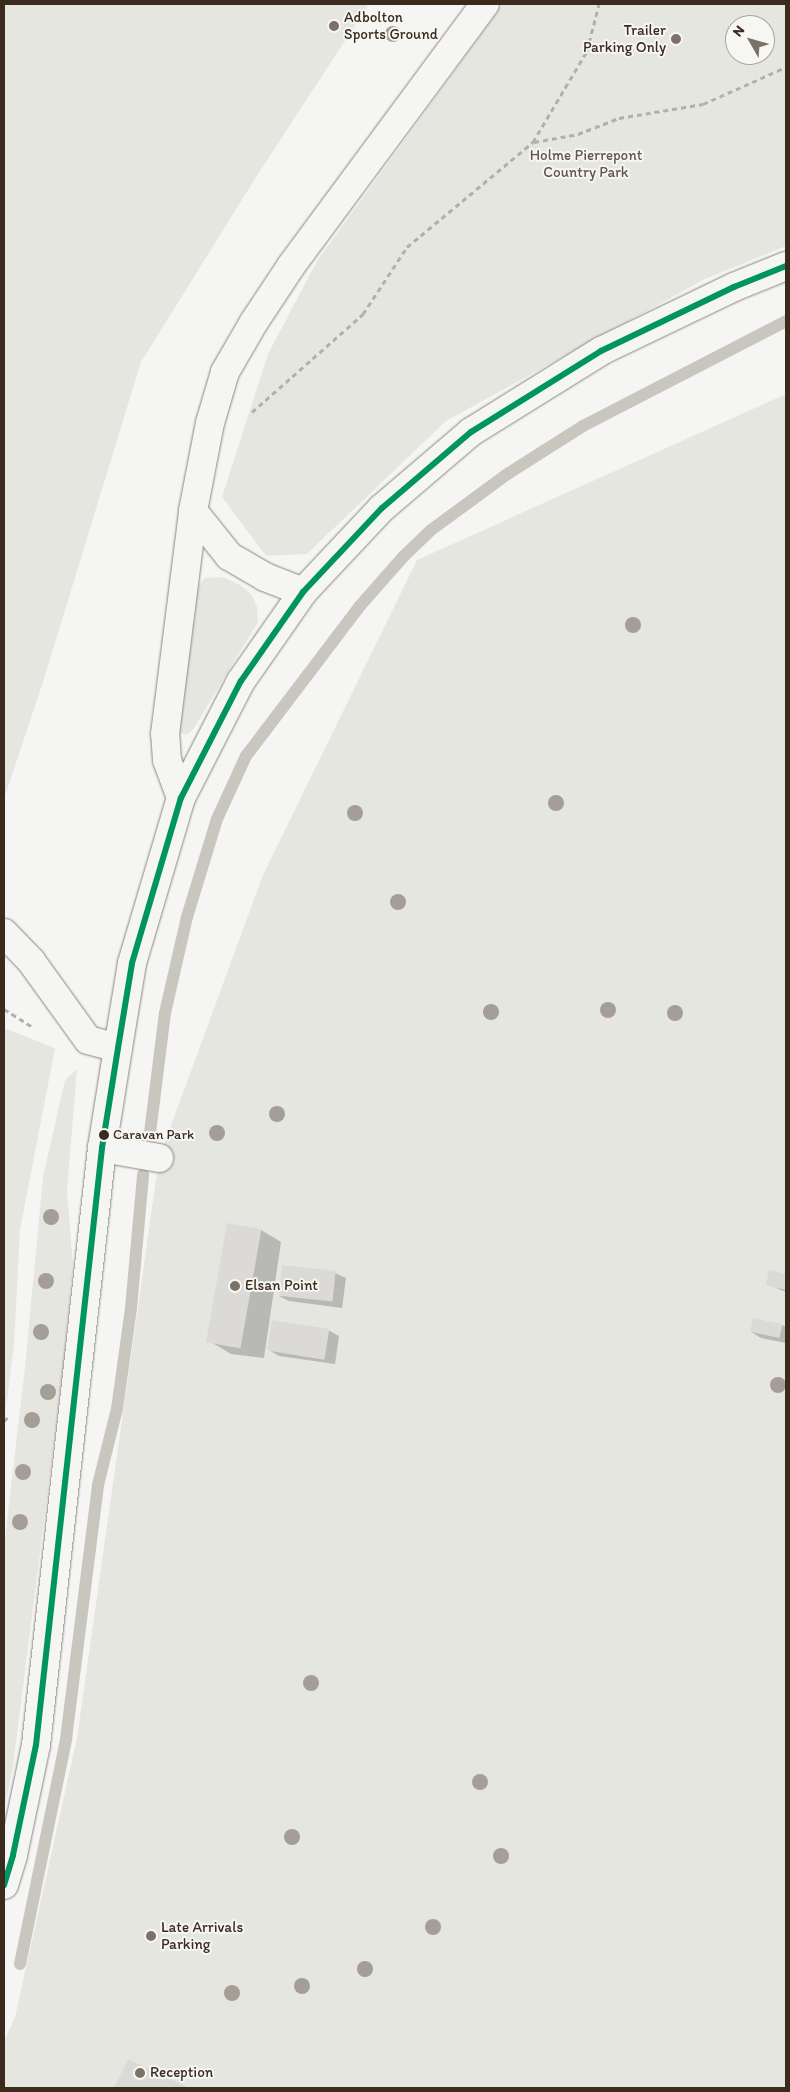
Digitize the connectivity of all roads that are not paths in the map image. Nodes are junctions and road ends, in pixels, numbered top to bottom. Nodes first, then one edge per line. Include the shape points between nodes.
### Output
1 (485, 4) edge
2 (786, 266) edge
3 (193, 511) junction
4 (303, 592) junction
5 (181, 798) junction
6 (4, 933) edge
7 (118, 1048) junction
8 (102, 1148) junction
9 (158, 1158) dead end
10 (4, 1885) edge

1 - 3 street via 291,266 238,348 225,372 210,423
2 - 4 street via 734,287 601,351 471,432 382,508
3 - 4 street via 229,556 265,578
3 - 5 street via 165,734 168,760
4 - 5 street via 241,681
5 - 7 street via 132,963
6 - 7 street via 31,961 88,1040
7 - 8 street
8 - 9 street
8 - 10 street via 36,1745

